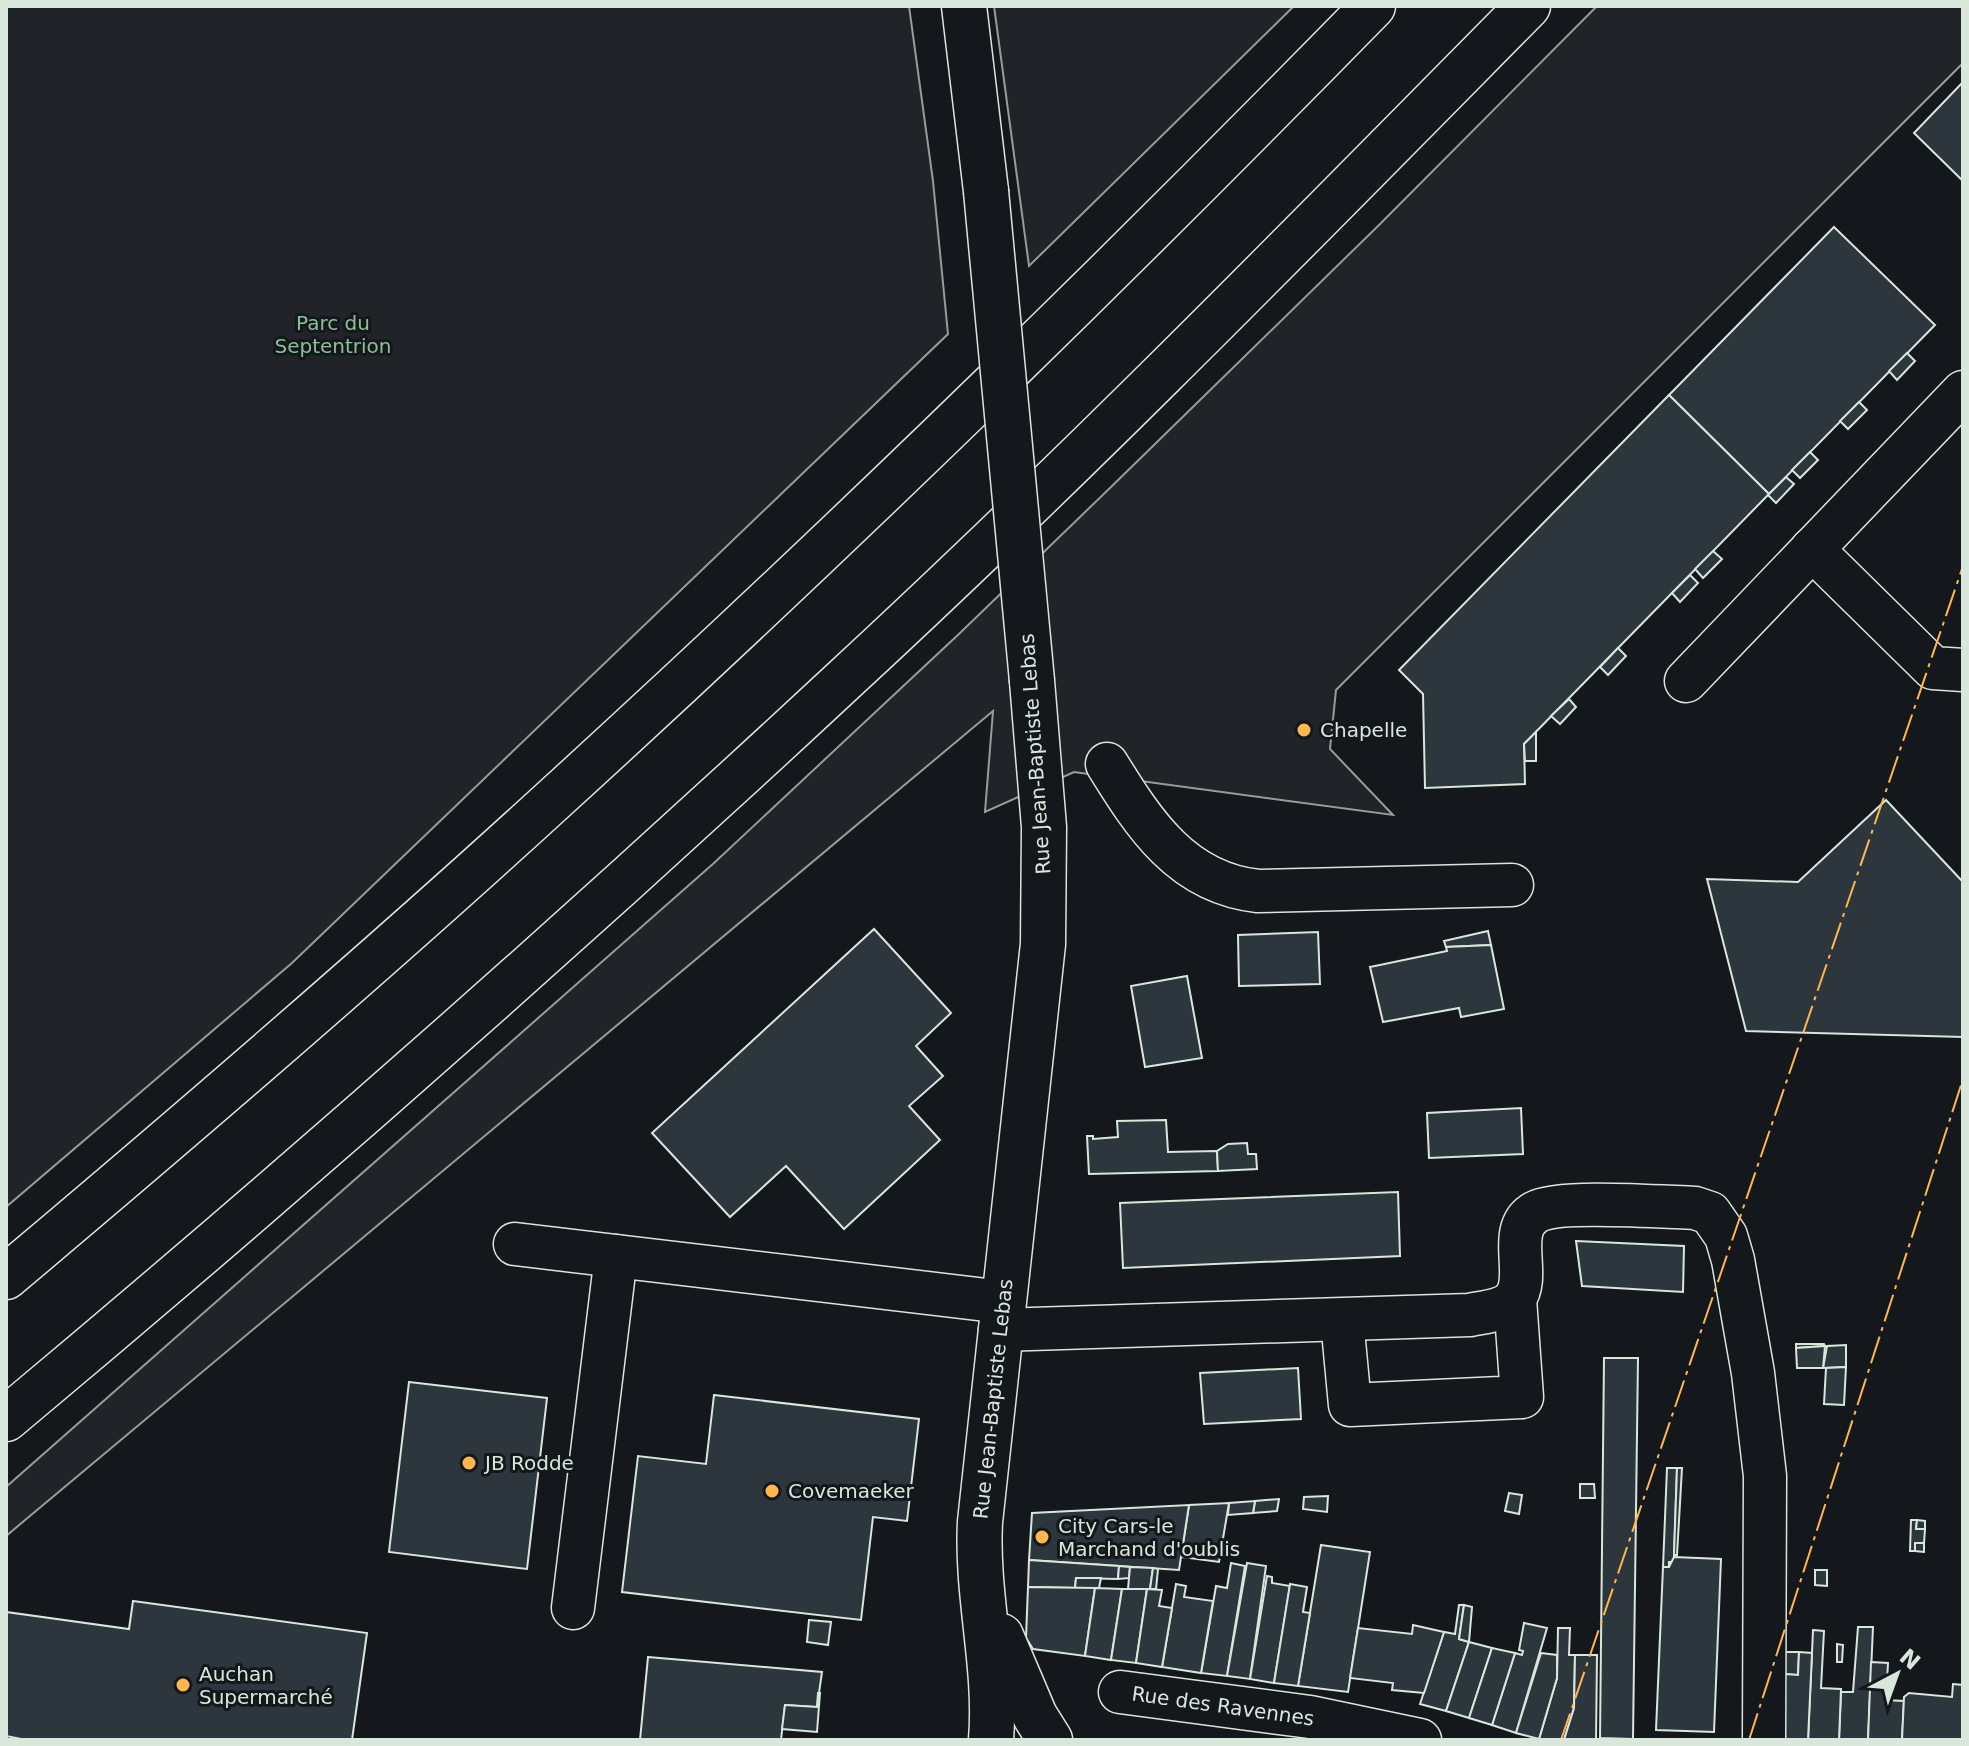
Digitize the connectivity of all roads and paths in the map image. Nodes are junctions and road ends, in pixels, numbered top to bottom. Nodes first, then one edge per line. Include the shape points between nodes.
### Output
1 (964, 6) edge
2 (1373, 6) edge
3 (1528, 6) edge
4 (1963, 392) edge
5 (1812, 549) junction
6 (1948, 669) edge
7 (1686, 681) dead end
8 (1107, 764) dead end
9 (1512, 885) dead end
10 (515, 1244) dead end
11 (616, 1256) junction
12 (6, 1277) edge
13 (1515, 1299) junction
14 (1001, 1316) junction
15 (1342, 1320) junction
16 (6, 1419) edge
17 (983, 1597) junction
18 (573, 1608) dead end
19 (1120, 1692) dead end
20 (991, 1740) edge
21 (1050, 1740) edge
22 (1420, 1740) edge
23 (1764, 1740) edge

1 - 14 main road, Rue Jean-Baptiste Lebas, bridge via 1044,827 1043,944
2 - 12 main road via 1059,322 715,651 311,1016
3 - 16 main road via 1111,424 847,677 463,1027
4 - 5 lane
5 - 6 lane
5 - 7 lane
8 - 9 lane via 1138,812 1180,859 1234,889
10 - 11 lane
11 - 14 lane
11 - 18 lane
13 - 15 lane via 1470,1315
13 - 15 lane via 1522,1397 1350,1405
13 - 23 lane via 1521,1231 1536,1212 1559,1205 1695,1208 1719,1223 1741,1302 1765,1476
14 - 15 lane
14 - 17 main road, Rue Jean-Baptiste Lebas via 980,1522
17 - 20 main road, Rue Jean-Baptiste Lebas
17 - 21 main road
19 - 22 lane, Rue des Ravennes via 1310,1717

